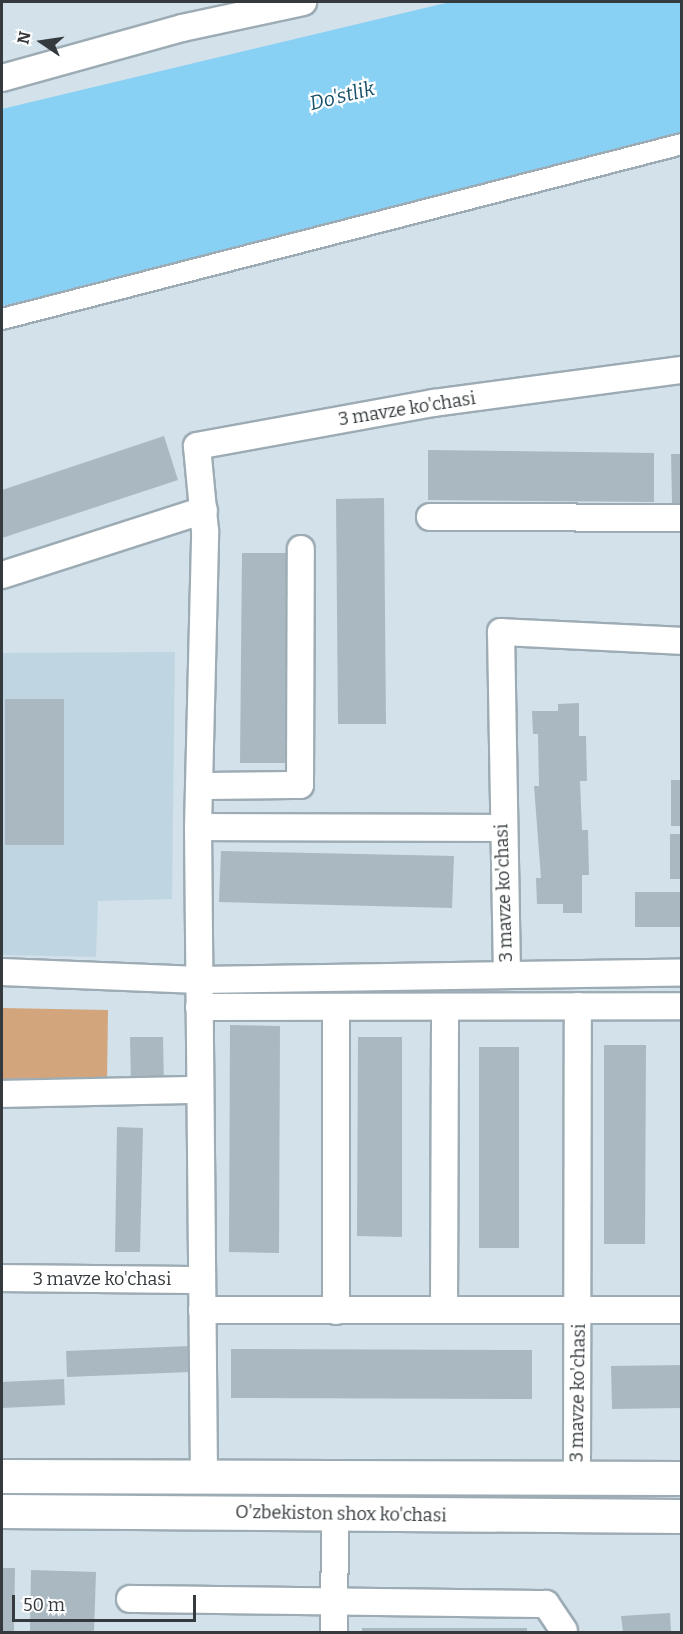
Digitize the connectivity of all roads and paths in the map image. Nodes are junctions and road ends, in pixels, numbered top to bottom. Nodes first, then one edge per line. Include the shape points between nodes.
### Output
1 (303, 2) edge
2 (2, 78) edge
3 (681, 144) edge
4 (2, 319) edge
5 (681, 370) edge
6 (204, 510) junction
7 (430, 517) dead end
8 (681, 518) edge
9 (302, 549) dead end
10 (2, 575) edge
11 (681, 640) edge
12 (199, 786) junction
13 (198, 827) junction
14 (502, 828) junction
15 (2, 972) edge
16 (681, 972) edge
17 (507, 975) junction
18 (199, 980) junction
19 (578, 1006) junction
20 (681, 1006) edge
21 (336, 1007) junction
22 (445, 1007) junction
23 (199, 1008) junction
24 (200, 1090) junction
25 (2, 1094) edge
26 (2, 1278) edge
27 (202, 1280) junction
28 (202, 1310) junction
29 (444, 1310) junction
30 (579, 1310) junction
31 (681, 1310) edge
32 (336, 1311) junction
33 (204, 1475) junction
34 (2, 1476) edge
35 (577, 1476) junction
36 (681, 1478) edge
37 (2, 1511) edge
38 (335, 1515) junction
39 (681, 1516) edge
40 (130, 1599) dead end
41 (334, 1599) junction
42 (564, 1631) edge
43 (334, 1632) edge

1 - 2 street via 182,28
3 - 4 street
5 - 6 street, 3 mavze ko'chasi via 435,403 197,446
6 - 10 street
6 - 12 street, 3 mavze ko'chasi
7 - 8 street
9 - 12 street via 300,785
11 - 14 street, 3 mavze ko'chasi via 501,632
12 - 13 street, 3 mavze ko'chasi
13 - 14 street
13 - 18 street, 3 mavze ko'chasi
14 - 17 street, 3 mavze ko'chasi
15 - 18 street
16 - 17 street
17 - 18 street
18 - 23 street, 3 mavze ko'chasi
19 - 20 street
19 - 22 street
19 - 30 street, 3 mavze ko'chasi
21 - 22 street
21 - 23 street
21 - 32 street
22 - 29 street
23 - 24 street, 3 mavze ko'chasi
24 - 25 street
24 - 27 street, 3 mavze ko'chasi
26 - 27 street, 3 mavze ko'chasi
27 - 28 street, 3 mavze ko'chasi
28 - 32 street, 3 mavze ko'chasi
28 - 33 street, 3 mavze ko'chasi
29 - 30 street, 3 mavze ko'chasi
29 - 32 street, 3 mavze ko'chasi
30 - 31 street, 3 mavze ko'chasi
30 - 35 street, 3 mavze ko'chasi
33 - 34 main road, O'zbekiston shox ko'chasi
33 - 35 main road, O'zbekiston shox ko'chasi
35 - 36 main road, O'zbekiston shox ko'chasi
37 - 38 main road, O'zbekiston shox ko'chasi
38 - 39 main road, O'zbekiston shox ko'chasi
38 - 41 street
40 - 41 street
41 - 42 street via 546,1604
41 - 43 street

